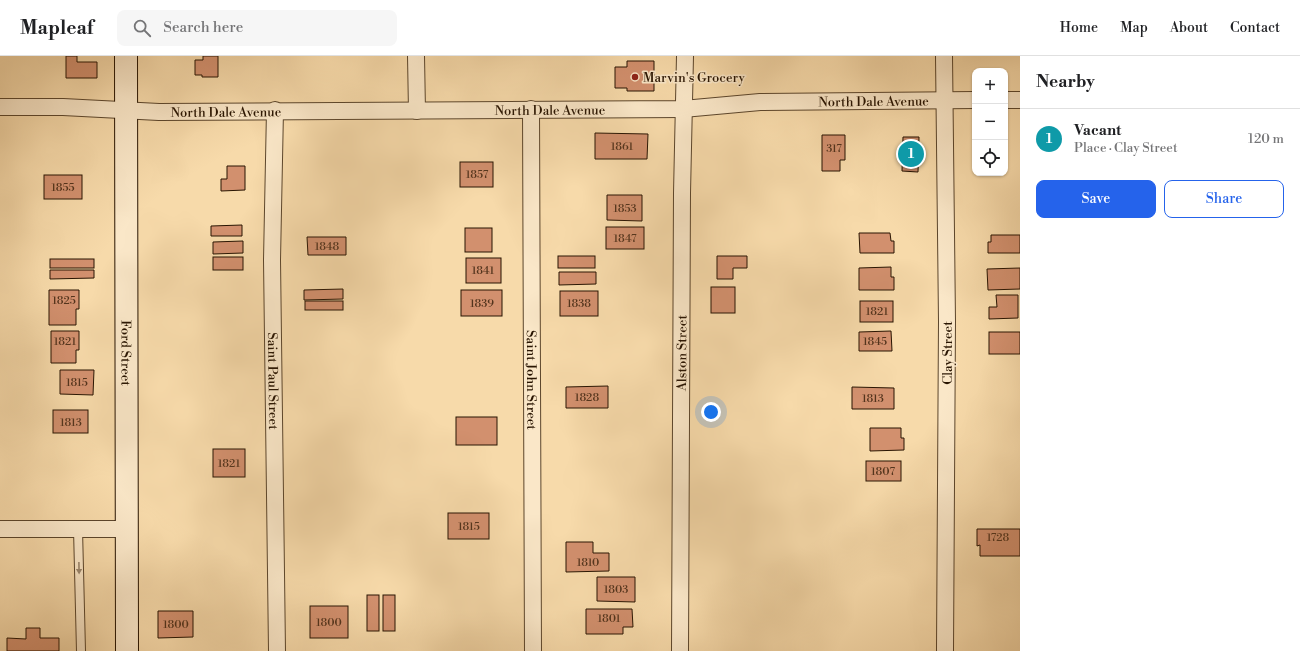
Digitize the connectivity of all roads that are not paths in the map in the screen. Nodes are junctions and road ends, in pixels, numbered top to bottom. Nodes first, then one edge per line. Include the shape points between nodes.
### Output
1 (126, 56) edge
2 (416, 56) edge
3 (685, 56) edge
4 (944, 56) edge
5 (972, 100) edge
6 (1008, 100) edge
7 (1020, 100) edge
8 (944, 101) junction
9 (0, 107) edge
10 (531, 109) junction
11 (125, 110) junction
12 (275, 110) junction
13 (683, 110) junction
14 (417, 111) junction
15 (0, 529) edge
16 (78, 529) junction
17 (126, 529) junction
18 (81, 651) edge
19 (127, 651) edge
20 (277, 651) edge
21 (532, 651) edge
22 (680, 651) edge
23 (945, 651) edge

1 - 11 main road, Ford Street
2 - 14 street
3 - 13 street, Alston Street
4 - 8 street, Clay Street
5 - 8 street, North Dale Avenue
6 - 7 street
8 - 13 street, North Dale Avenue via 760,102
8 - 23 street, Clay Street via 947,314
9 - 11 street, North Dale Avenue
10 - 13 street, North Dale Avenue
10 - 14 street, North Dale Avenue
10 - 21 street, Saint John Street
11 - 12 street, North Dale Avenue
11 - 17 main road, Ford Street
12 - 14 street, North Dale Avenue
12 - 20 street, Saint Paul Street via 272,260
13 - 22 street, Alston Street
15 - 16 street
16 - 17 street
16 -> 18 lane
17 - 19 main road, Ford Street

